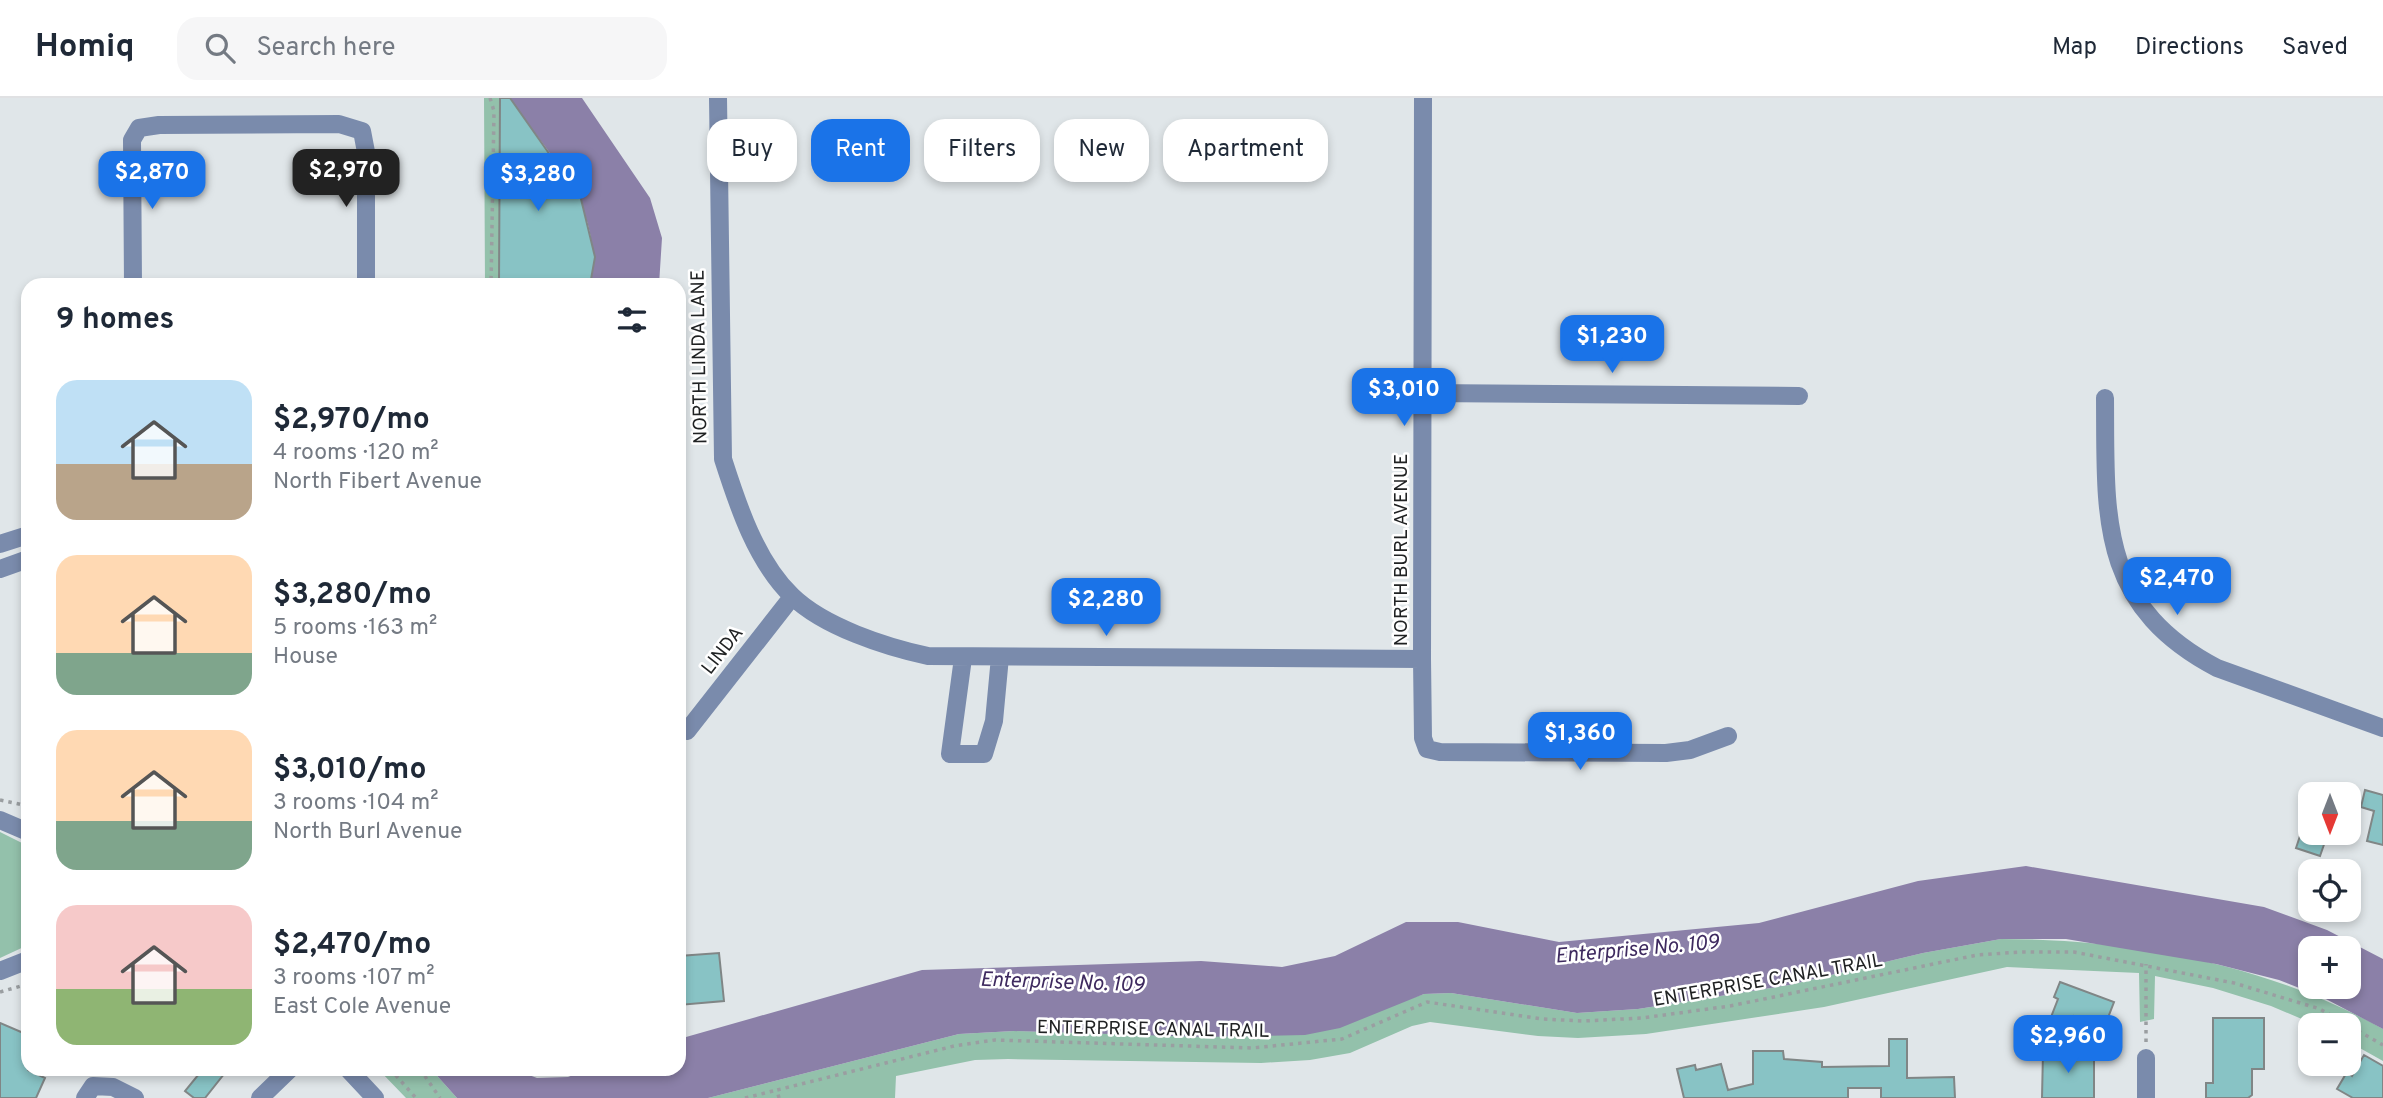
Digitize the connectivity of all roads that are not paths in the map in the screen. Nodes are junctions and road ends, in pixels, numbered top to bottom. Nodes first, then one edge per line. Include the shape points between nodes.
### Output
1 (718, 98) edge
2 (1423, 98) edge
3 (133, 278) edge
4 (366, 278) edge
5 (1424, 393) junction
6 (1799, 396) dead end
7 (2105, 398) dead end
8 (21, 537) edge
9 (0, 544) edge
10 (21, 562) edge
11 (0, 569) edge
12 (792, 597) junction
13 (1000, 657) junction
14 (963, 658) junction
15 (1422, 659) junction
16 (2383, 728) edge
17 (687, 731) dead end
18 (1728, 736) dead end
19 (0, 802) edge
20 (4, 821) edge
21 (21, 829) edge
22 (21, 963) edge
23 (0, 971) edge
24 (2146, 1058) road end
25 (283, 1076) edge
26 (355, 1076) edge
27 (85, 1098) edge
28 (135, 1098) edge
29 (260, 1098) edge
30 (375, 1098) edge
31 (2146, 1098) edge

1 - 12 street, NORTH LINDA LANE via 723,459 760,553
2 - 5 street, NORTH BURL AVENUE
3 - 4 street via 132,140 139,128 339,124 362,131 366,152
5 - 6 street
5 - 15 street, NORTH BURL AVENUE
7 - 16 street via 2109,532 2124,575 2161,629 2217,668
8 - 9 street
10 - 11 street
12 - 14 street via 855,635 928,656
12 - 17 street, LINDA
13 - 14 street
13 - 14 street via 995,721 984,754 950,754
13 - 15 street
15 - 18 street, NORTH BURL AVENUE via 1427,749 1666,753
19 - 20 street
20 - 21 street
22 - 23 street
24 - 31 street
25 - 29 street
26 - 30 street
27 - 28 street via 93,1086 113,1087

